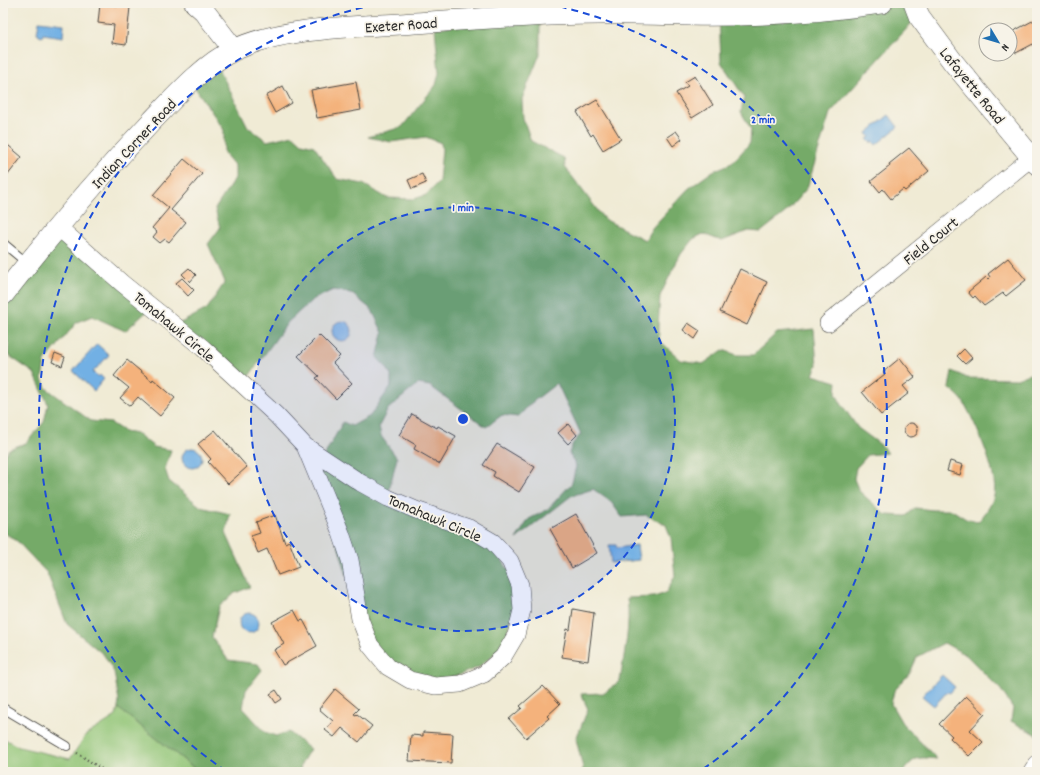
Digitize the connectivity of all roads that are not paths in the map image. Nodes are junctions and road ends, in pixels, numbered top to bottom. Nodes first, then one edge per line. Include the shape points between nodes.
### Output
1 (195, 3) edge
2 (882, 3) edge
3 (914, 3) edge
4 (815, 7) edge
5 (234, 50) junction
6 (1034, 161) edge
7 (58, 227) junction
8 (3, 243) edge
9 (28, 264) junction
10 (3, 295) edge
11 (828, 323) dead end
12 (304, 446) junction
13 (3, 708) edge
14 (67, 746) road end
15 (1037, 764) edge
16 (1032, 772) edge

1 - 5 street
2 - 4 street, Exeter Road via 854,8
3 - 6 street, Lafayette Road via 919,16 953,62
4 - 5 street, Exeter Road via 772,14 598,14 333,28 293,33
5 - 7 street, Indian Corner Road via 212,64 168,105 117,158
6 - 11 street, Field Court
7 - 9 street, Indian Corner Road
7 - 12 street, Tomahawk Circle via 123,284 203,348 276,415
8 - 9 lane
9 - 10 street, Indian Corner Road
12 - 12 street, Tomahawk Circle via 350,560 360,619 370,646 388,667 410,680 435,686 460,684 484,674 503,657 516,635 522,610 520,585 510,561 493,542 469,528 388,498
13 - 14 lane
15 - 16 street

